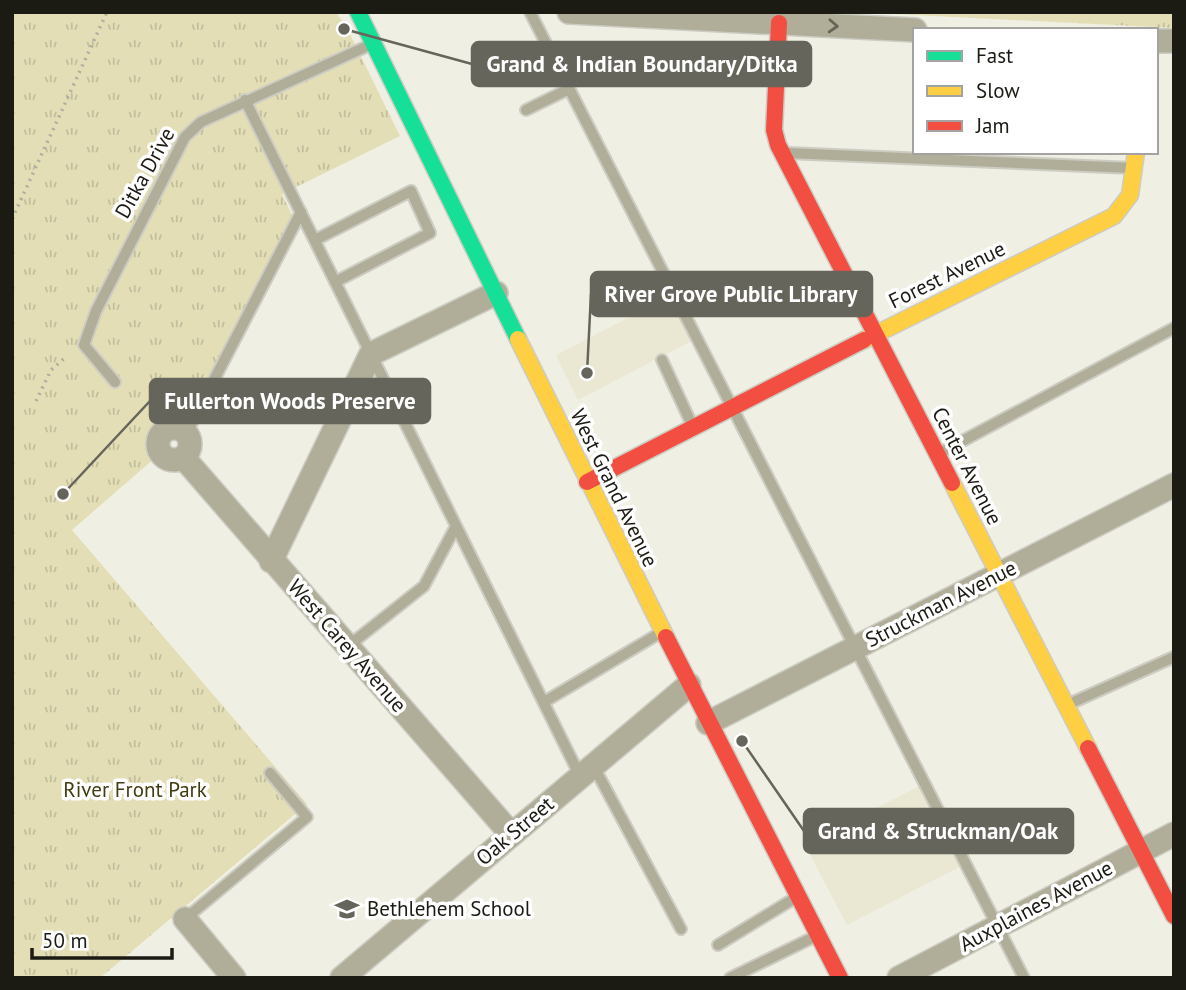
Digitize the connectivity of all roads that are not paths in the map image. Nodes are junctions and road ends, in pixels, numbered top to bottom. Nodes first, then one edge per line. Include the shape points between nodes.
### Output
1 (530, 12) edge
2 (569, 12) edge
3 (361, 13) edge
4 (779, 23) junction
5 (913, 30) edge
6 (376, 42) junction
7 (549, 50) junction
8 (508, 70) dead end
9 (569, 89) junction
10 (245, 100) junction
11 (526, 110) dead end
12 (782, 153) junction
13 (1135, 160) edge
14 (301, 212) junction
15 (315, 240) junction
16 (335, 282) junction
17 (496, 293) junction
18 (1174, 328) edge
19 (875, 334) junction
20 (371, 354) junction
21 (662, 360) dead end
22 (116, 382) dead end
23 (731, 408) junction
24 (693, 428) junction
25 (186, 434) joint
26 (937, 454) junction
27 (587, 482) junction
28 (1174, 485) edge
29 (456, 526) junction
30 (271, 561) junction
31 (1000, 574) junction
32 (662, 632) junction
33 (347, 647) junction
34 (856, 648) junction
35 (1174, 657) edge
36 (689, 685) junction
37 (544, 702) junction
38 (1067, 705) junction
39 (708, 723) junction
40 (587, 771) junction
41 (270, 773) dead end
42 (511, 834) junction
43 (1174, 834) edge
44 (1141, 850) junction
45 (798, 896) junction
46 (1174, 916) edge
47 (185, 919) joint
48 (997, 926) junction
49 (681, 929) dead end
50 (818, 935) junction
51 (718, 945) dead end
52 (234, 978) edge
53 (342, 978) edge
54 (730, 978) edge
55 (840, 978) edge
56 (900, 978) edge
57 (1024, 978) edge

1 - 7 lane
2 - 4 street
3 - 6 street, West Grand Avenue
4 -> 5 street
4 - 12 street, Center Avenue via 774,130
6 - 10 lane, Ditka Drive
6 - 17 street, West Grand Avenue
7 - 8 lane
7 - 9 lane
9 - 11 lane
9 - 23 lane
10 - 14 lane
10 - 22 lane, Ditka Drive via 201,122 184,137 102,299 84,345
12 - 13 lane
12 - 19 street, Center Avenue
13 - 19 street, Forest Avenue via 1131,196 1114,216
14 - 15 lane
14 - 25 lane
15 - 16 lane
15 - 16 lane via 411,191 430,233
16 - 20 lane
17 - 20 street
17 - 27 street, West Grand Avenue
18 - 26 lane
19 - 23 street, Forest Avenue
19 - 26 street, Center Avenue
20 - 29 lane
20 - 30 street
21 - 24 lane
23 - 24 street, Forest Avenue
23 - 34 lane
24 - 27 street, Forest Avenue
25 - 30 street, West Carey Avenue via 189,449 183,457
26 - 31 street, Center Avenue
27 - 32 street, West Grand Avenue
28 - 31 street, Struckman Avenue
29 - 33 lane via 424,586
29 - 37 lane
30 - 33 street, West Carey Avenue
31 - 34 street, Struckman Avenue
31 - 38 street, Center Avenue
32 - 36 street, West Grand Avenue
32 - 37 lane
33 - 42 street, West Carey Avenue
34 - 39 street, Struckman Avenue
34 - 48 lane
35 - 38 lane
36 - 39 street, West Grand Avenue
36 - 40 street, Oak Street
37 - 40 lane
38 - 44 street, Center Avenue
39 - 45 street, West Grand Avenue
40 - 42 street, Oak Street
40 - 49 lane
41 - 47 lane via 307,817
42 - 53 street, Oak Street
43 - 44 street, Auxplaines Avenue
44 - 46 street, Center Avenue
44 - 48 street, Auxplaines Avenue
45 - 50 street, West Grand Avenue
45 - 51 lane
47 - 52 street
48 - 56 street, Auxplaines Avenue
48 - 57 lane
50 - 54 lane
50 - 55 street, West Grand Avenue

